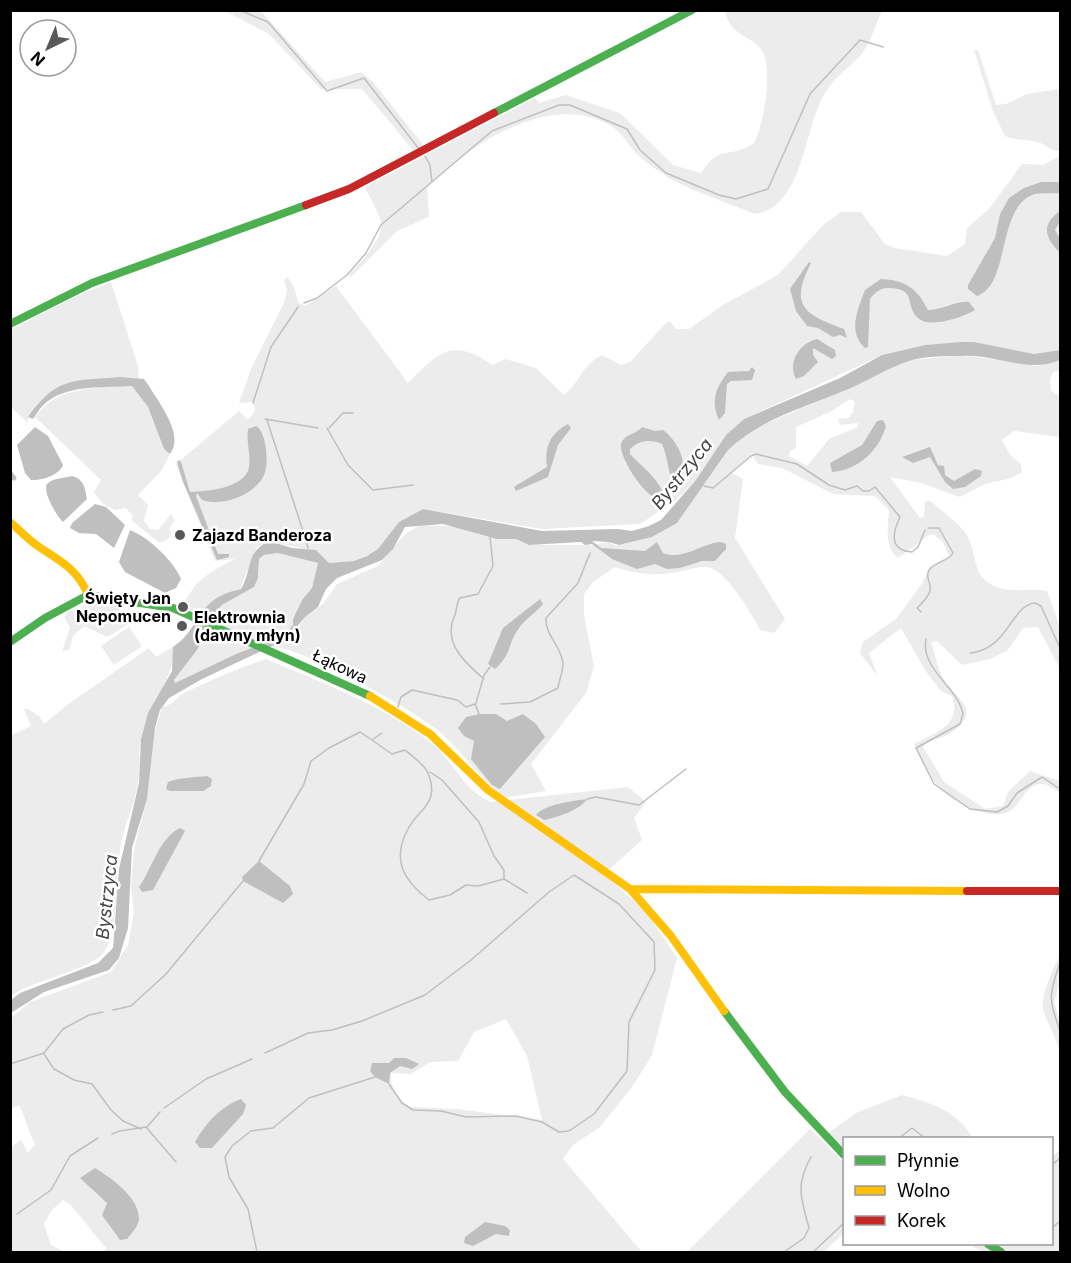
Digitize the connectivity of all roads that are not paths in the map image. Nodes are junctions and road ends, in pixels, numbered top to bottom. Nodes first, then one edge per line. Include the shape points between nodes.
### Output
1 (692, 10) edge
2 (10, 324) edge
3 (10, 522) edge
4 (88, 595) junction
5 (10, 642) edge
6 (630, 889) junction
7 (1060, 891) edge
8 (843, 1154) edge

1 - 2 street via 349,189 92,283
3 - 4 street via 38,546 72,565
4 - 5 street
4 - 6 street, Łąkowa via 173,608 388,706 430,734 488,790
6 - 7 street
6 - 8 street, Łąkowa via 662,923 734,1026

